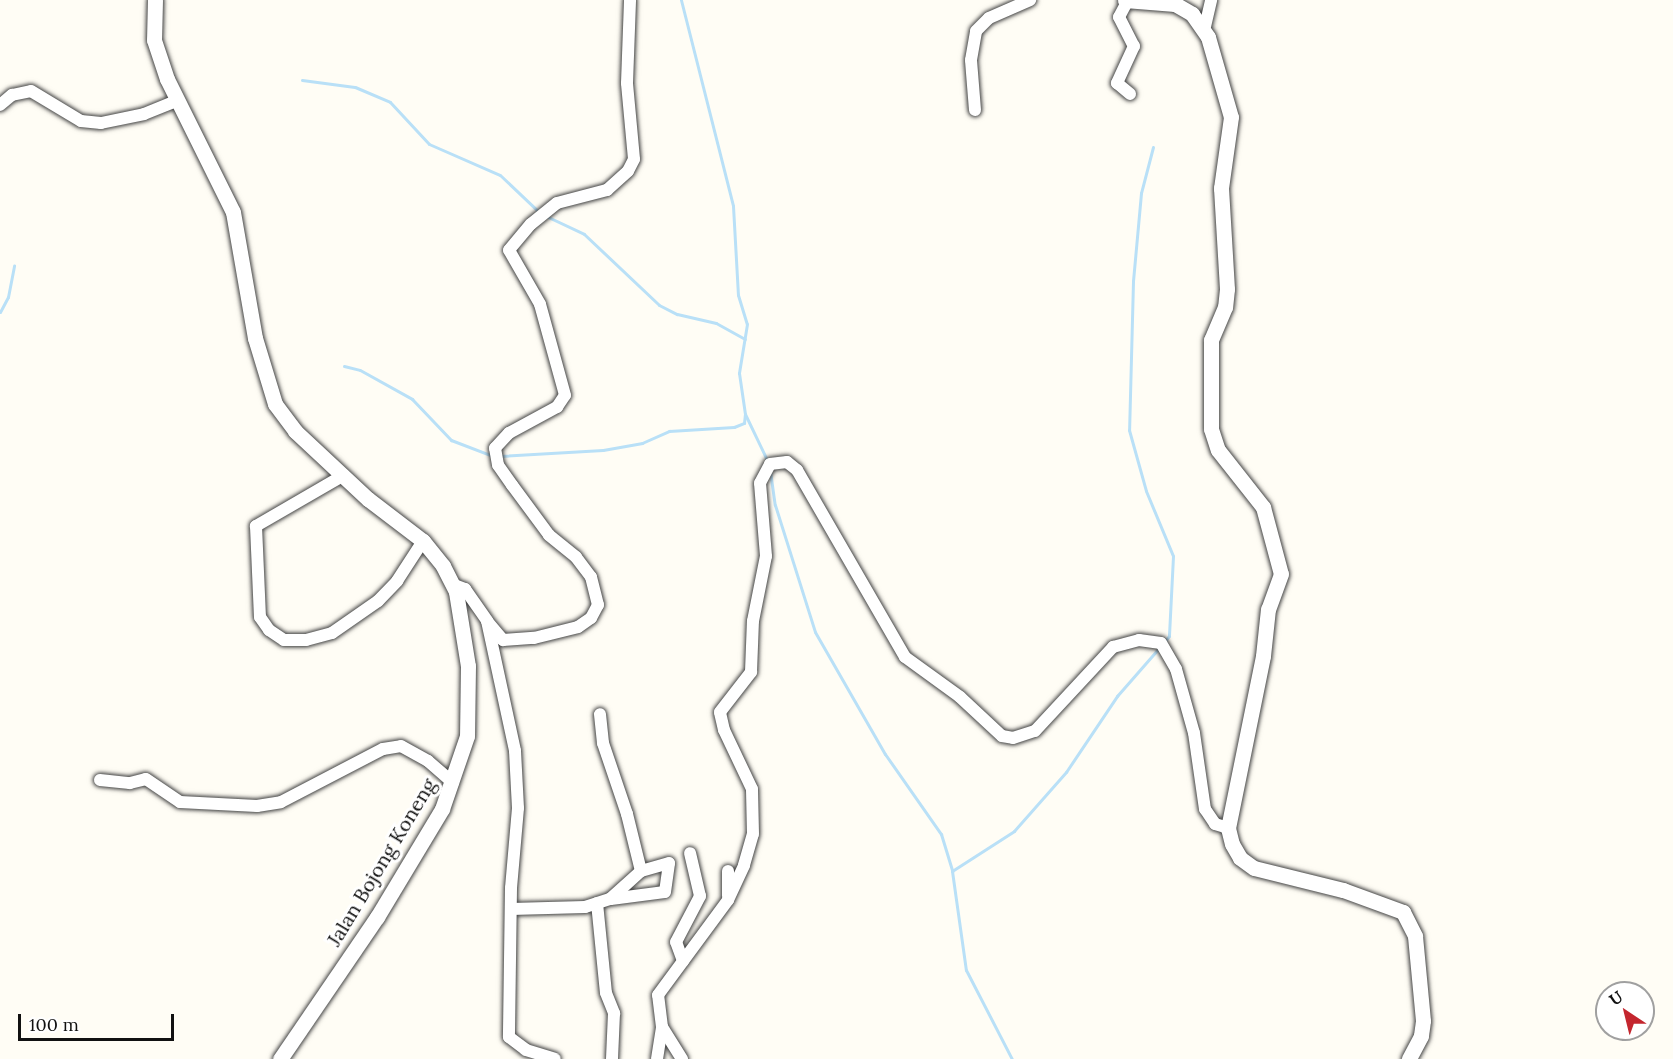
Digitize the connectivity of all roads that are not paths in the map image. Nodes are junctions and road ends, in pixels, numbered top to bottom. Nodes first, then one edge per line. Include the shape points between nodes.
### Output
1 (155, 0) edge
2 (630, 0) edge
3 (1030, 0) edge
4 (1211, 0) edge
5 (1126, 1) edge
6 (1204, 31) junction
7 (1130, 94) dead end
8 (177, 101) junction
9 (0, 105) edge
10 (975, 110) dead end
11 (344, 475) junction
12 (423, 542) junction
13 (454, 585) junction
14 (487, 621) junction
15 (600, 714) dead end
16 (100, 780) dead end
17 (453, 783) junction
18 (1228, 828) junction
19 (690, 853) dead end
20 (641, 871) junction
21 (728, 871) dead end
22 (610, 899) junction
23 (728, 900) junction
24 (597, 903) junction
25 (511, 909) junction
26 (683, 961) junction
27 (662, 1027) junction
28 (280, 1059) edge
29 (555, 1059) edge
30 (612, 1059) edge
31 (657, 1059) edge
32 (682, 1059) edge
33 (1409, 1059) edge

1 - 8 street via 154,40
2 - 14 street via 627,83 634,159 628,171 608,190 557,203 531,224 509,250 540,304 565,395 557,407 509,433 495,448 498,465 549,535 576,557 591,577 598,605 591,618 578,627 534,638 502,640
3 - 10 street via 989,18 976,31 971,60
4 - 6 street
5 - 6 street via 1175,4 1192,15
5 - 7 street via 1119,17 1134,46 1117,80
6 - 18 street via 1232,127 1221,188 1227,289 1225,308 1211,340 1211,429 1218,450 1263,507 1281,574 1268,609 1263,656
8 - 9 street via 144,114 101,123 81,121 31,91 12,95
8 - 11 street via 233,212 255,338 275,404 295,431
11 - 12 street
11 - 12 street via 256,526 260,617 268,630 284,640 306,640 332,633 378,601
12 - 13 street, Jalan Bojong Koneng
13 - 14 street via 465,590
13 - 17 street, Jalan Bojong Koneng via 463,625 470,707 467,736
14 - 25 street via 515,751 518,808
15 - 20 street via 603,743
16 - 17 street via 130,783 146,779 180,802 257,806 281,802 383,749 401,746 428,761
17 - 28 street, Jalan Bojong Koneng via 377,917
18 - 23 street via 1215,824 1205,809 1194,733 1176,669 1161,644 1140,640 1113,647 1035,731 1013,738 1002,736 952,691 905,657 797,470 784,462 770,464 760,483 766,556 753,621 751,672 720,712 724,730 744,766 754,796 753,834
18 - 33 street via 1235,852 1254,868 1343,890 1403,912 1415,936 1423,1021 1421,1036
19 - 26 street via 700,896 676,942
20 - 22 street
20 - 22 street via 669,863 665,892
21 - 23 street
22 - 24 street
23 - 26 street
24 - 25 street via 569,909
24 - 30 street via 606,993 614,1013
25 - 29 street via 509,1037 526,1050
26 - 27 street via 658,995
27 - 31 street
27 - 32 street

